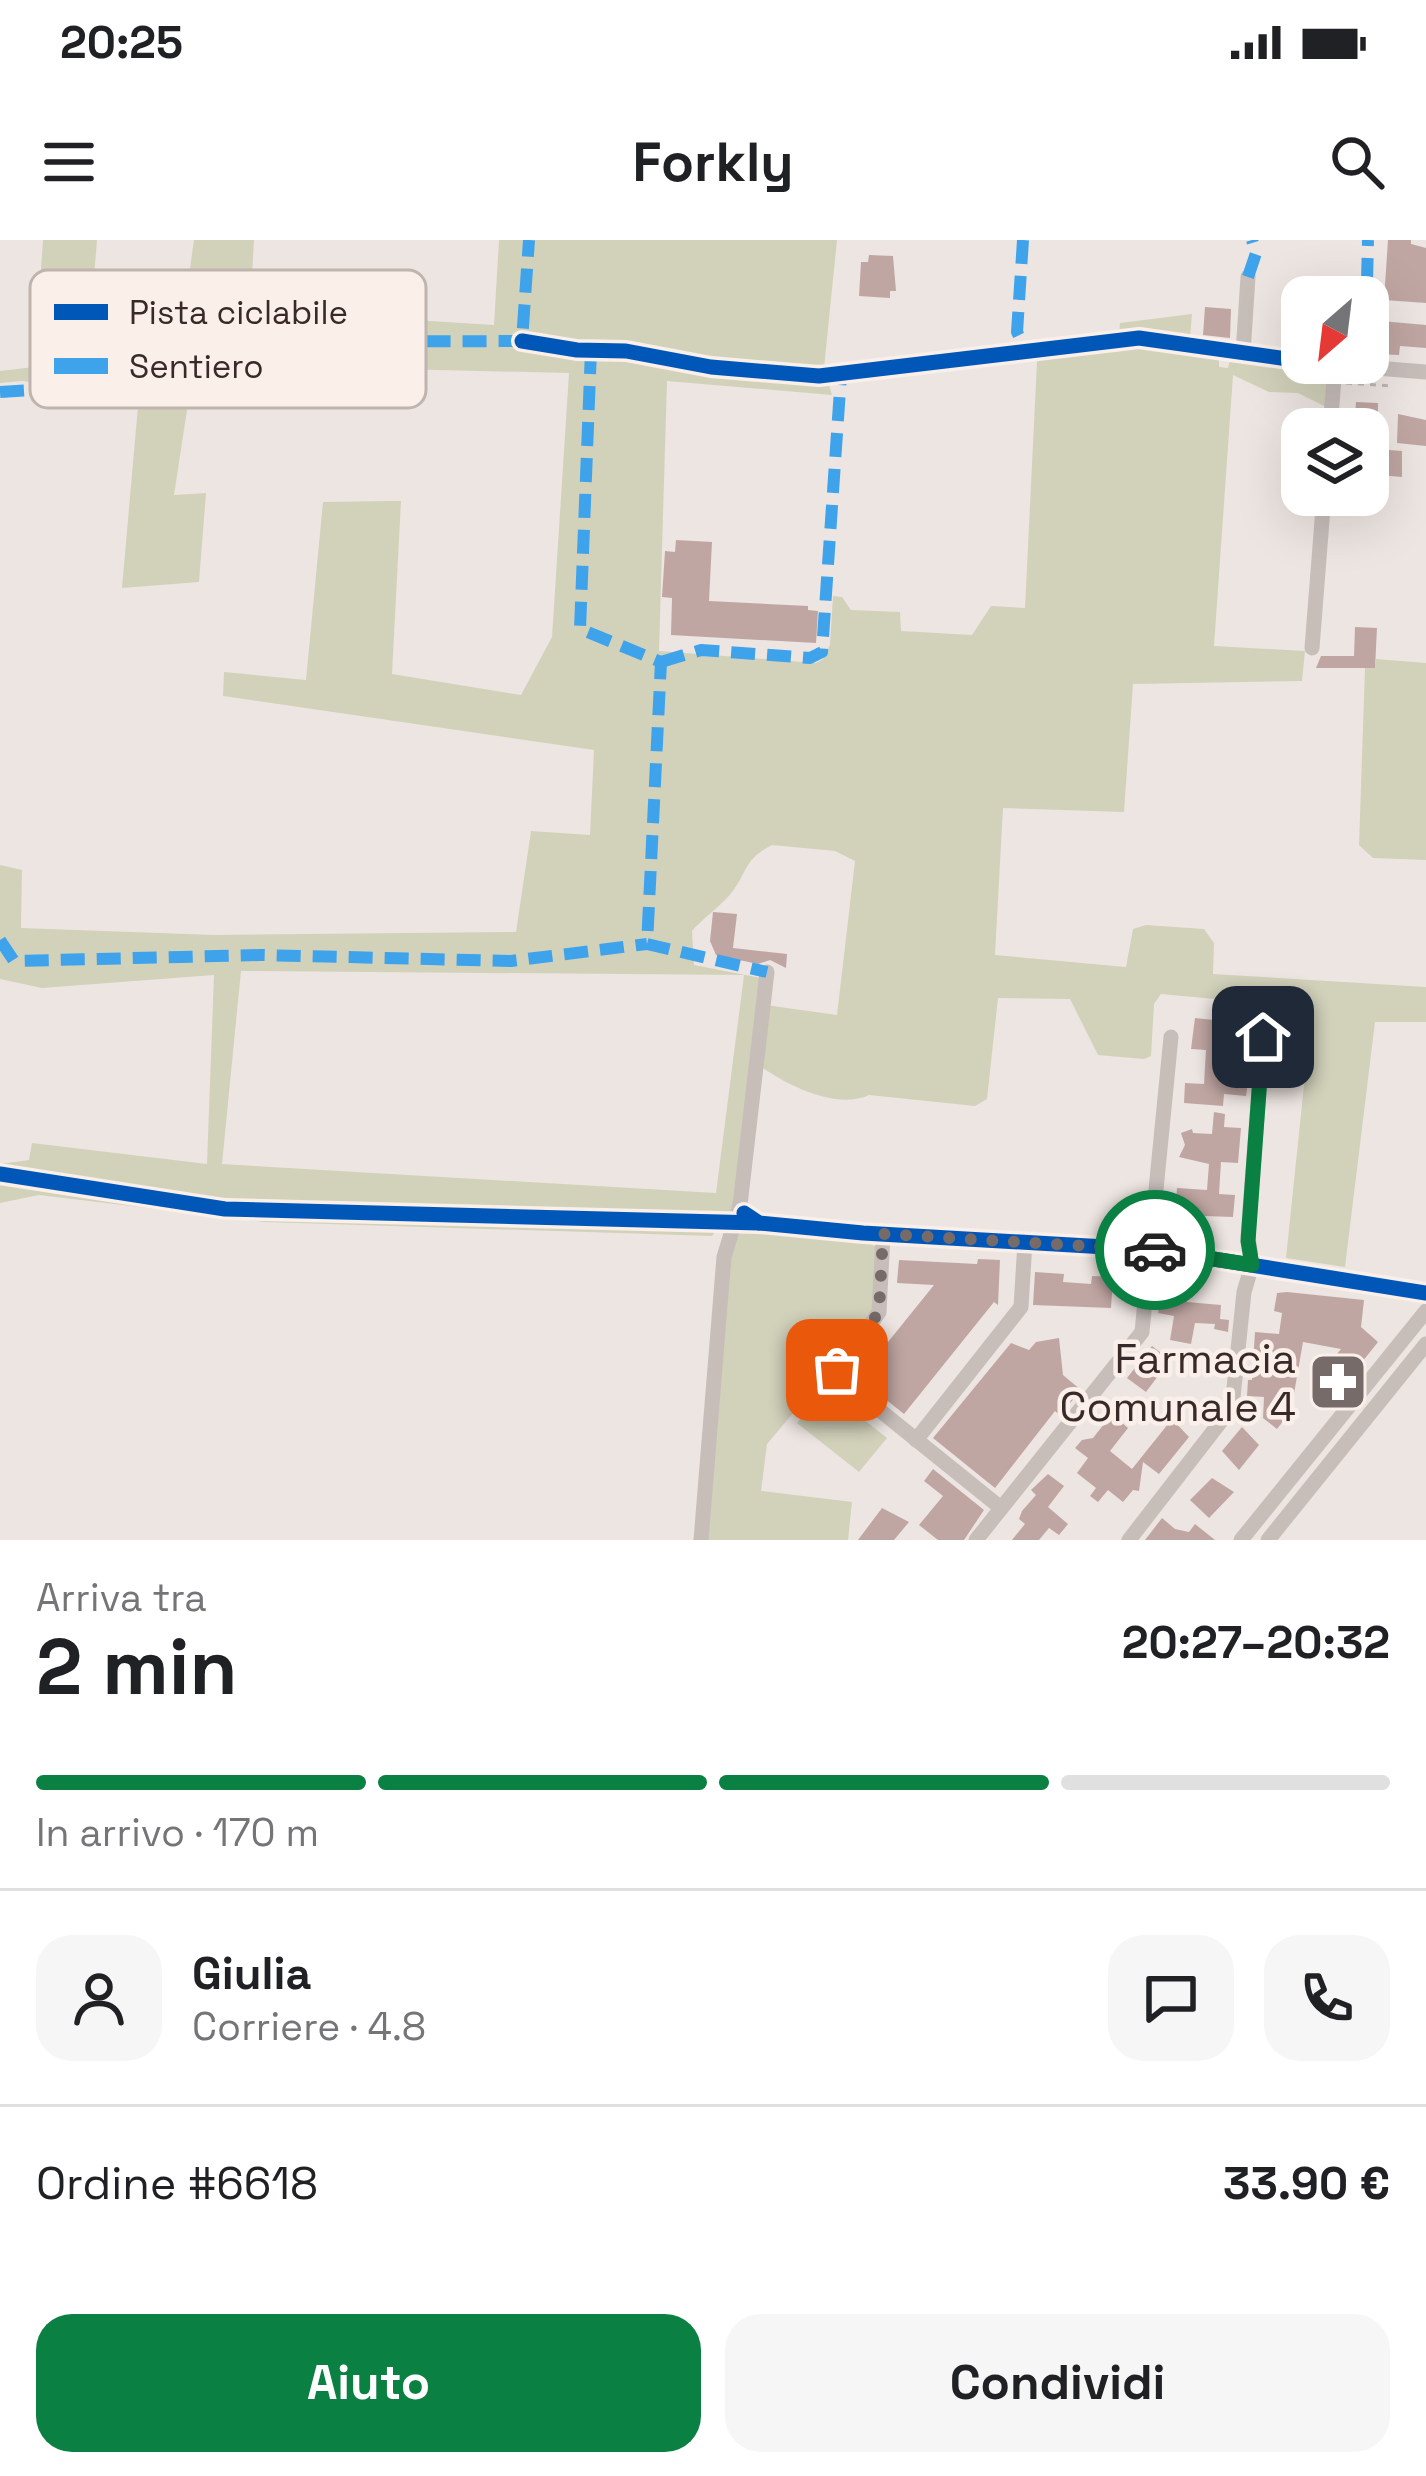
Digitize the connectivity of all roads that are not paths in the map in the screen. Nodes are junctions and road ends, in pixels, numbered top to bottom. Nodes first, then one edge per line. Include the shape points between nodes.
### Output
1 (1248, 277) dead end
2 (522, 340) dead end
3 (1243, 352) junction
4 (1281, 358) edge
5 (1389, 369) edge
6 (1426, 372) edge
7 (1322, 516) edge
8 (1312, 648) dead end
9 (767, 972) dead end
10 (1171, 1037) dead end
11 (1263, 1037) dead end
12 (740, 1205) junction
13 (872, 1234) junction
14 (1025, 1243) junction
15 (1150, 1250) junction
16 (1252, 1265) junction
17 (1426, 1293) edge
18 (1426, 1311) edge
19 (1426, 1344) edge
20 (916, 1440) junction
21 (1001, 1508) junction
22 (700, 1540) edge
23 (976, 1540) edge
24 (1129, 1540) edge
25 (1241, 1540) edge
26 (1268, 1540) edge

1 - 3 street
2 - 3 street via 826,376 1139,338
3 - 4 street
5 - 6 street
7 - 8 street
9 - 12 street
10 - 15 street
11 - 16 street
12 - 13 street via 759,1223
12 - 22 street via 724,1257
13 - 14 street
13 - 20 street via 879,1312 836,1376
14 - 15 street
14 - 20 street via 1021,1307
15 - 16 street
15 - 21 street via 1142,1333
16 - 17 street
16 - 24 street via 1231,1409
18 - 25 street
19 - 26 street
20 - 21 street
21 - 23 street

